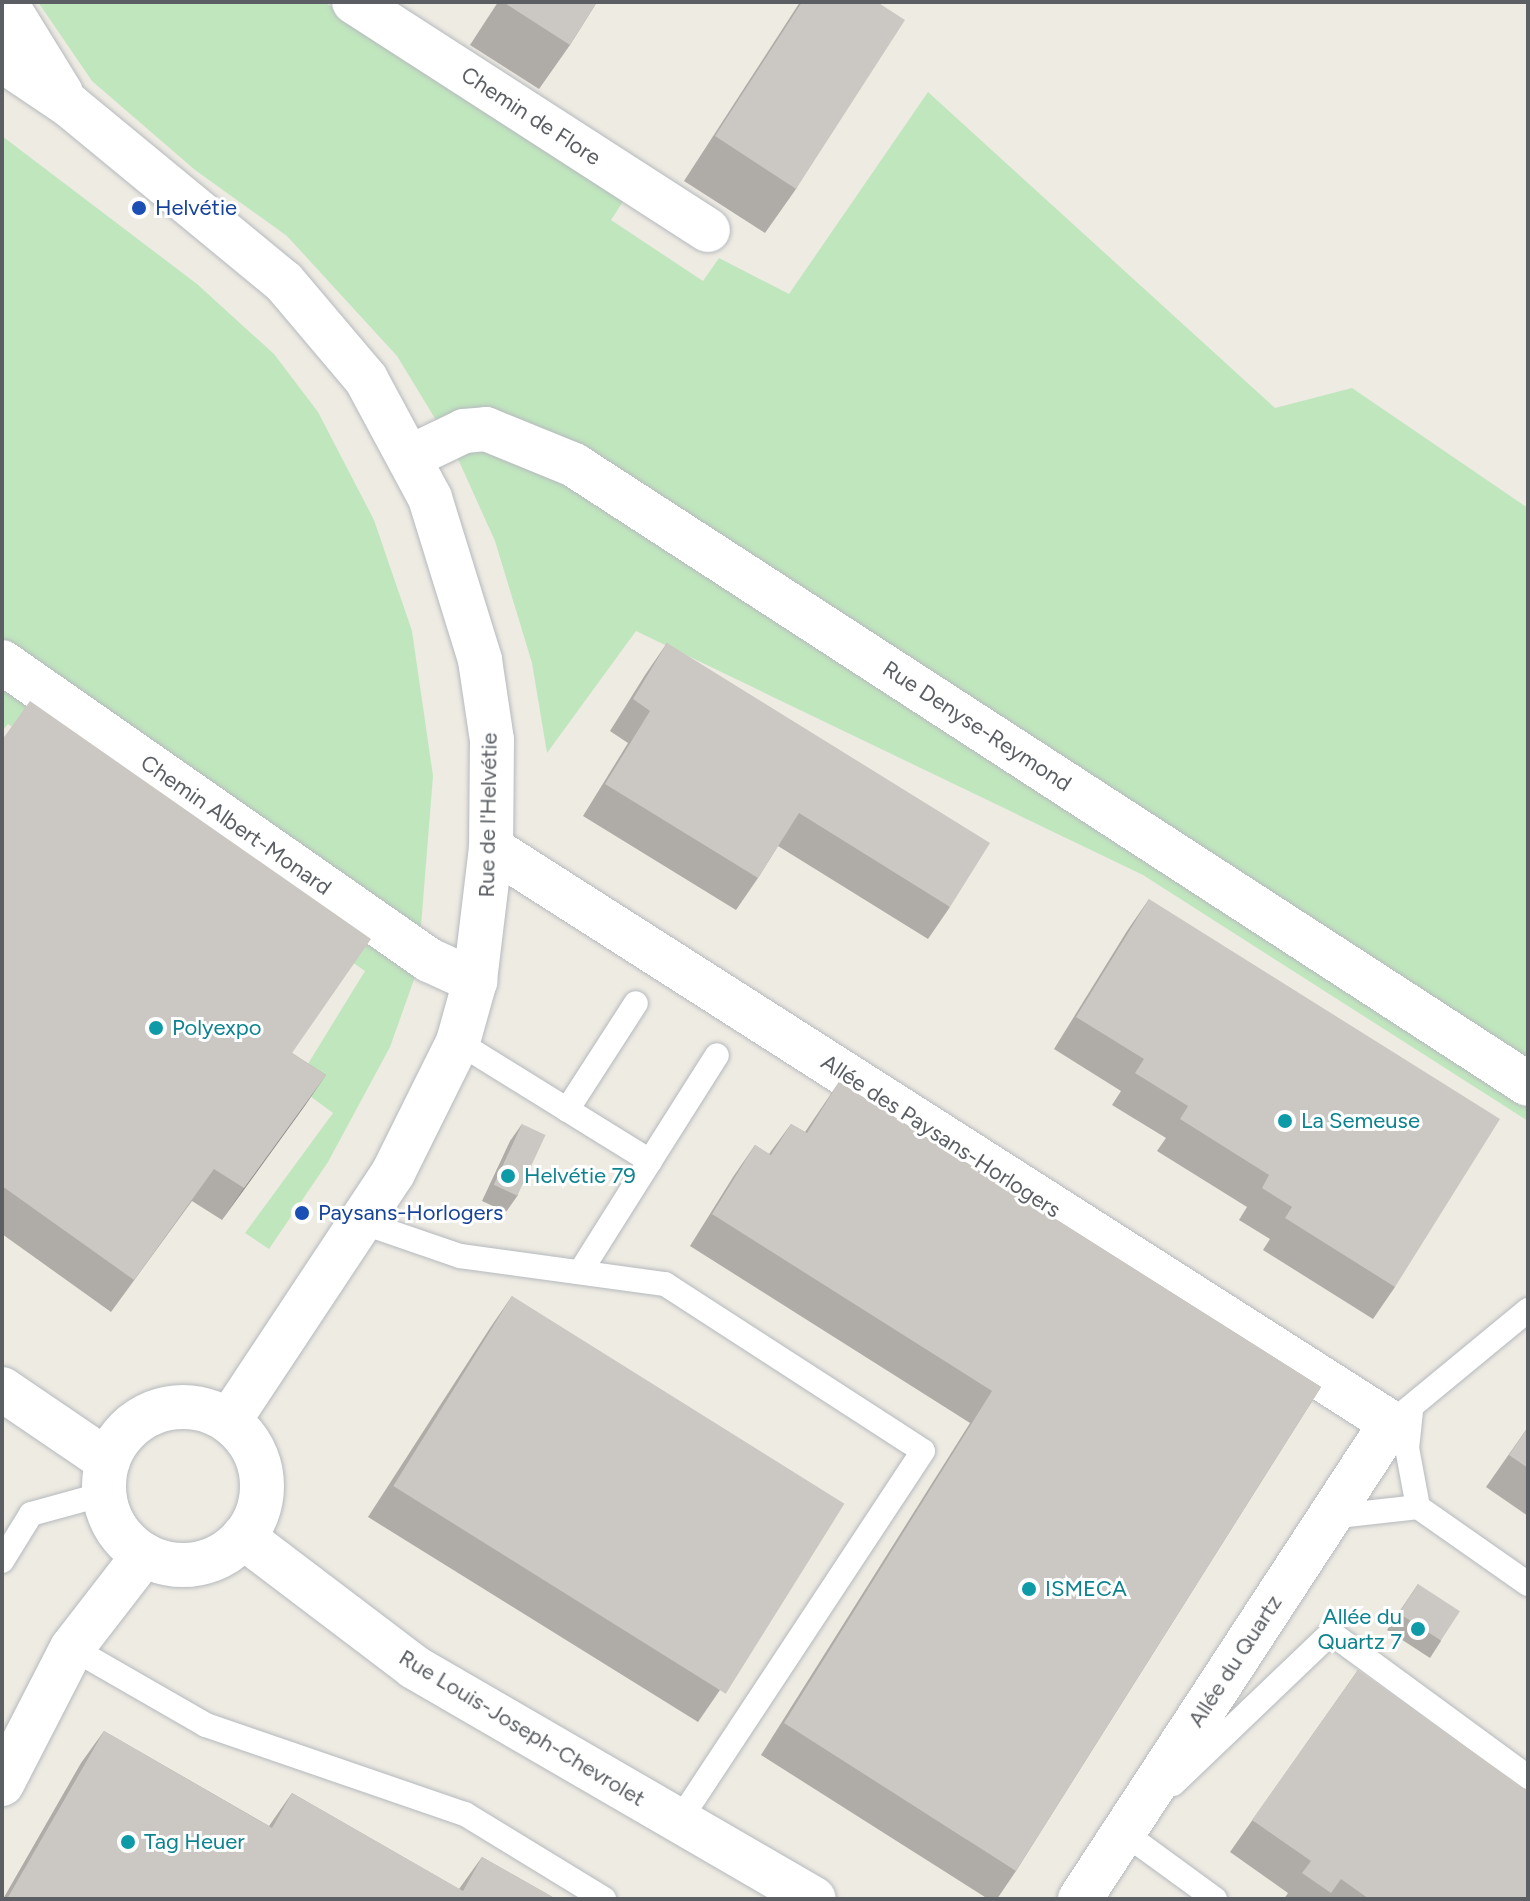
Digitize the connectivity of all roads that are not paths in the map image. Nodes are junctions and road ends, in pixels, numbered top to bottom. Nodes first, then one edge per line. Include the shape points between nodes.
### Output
1 (5, 2) edge
2 (354, 2) edge
3 (2, 60) edge
4 (69, 105) junction
5 (708, 230) dead end
6 (410, 457) junction
7 (2, 662) edge
8 (491, 848) junction
9 (475, 981) junction
10 (636, 1003) dead end
11 (458, 1042) junction
12 (717, 1055) dead end
13 (1528, 1084) edge
14 (567, 1110) junction
15 (650, 1161) junction
16 (361, 1222) junction
17 (580, 1272) junction
18 (1528, 1310) edge
19 (2, 1389) edge
20 (1401, 1417) junction
21 (229, 1421) junction
22 (106, 1478) junction
23 (1418, 1507) junction
24 (1329, 1517) junction
25 (243, 1537) junction
26 (144, 1555) junction
27 (2, 1561) edge
28 (1528, 1584) edge
29 (72, 1648) junction
30 (1528, 1777) edge
31 (2, 1784) edge
32 (680, 1820) junction
33 (1123, 1832) junction
34 (604, 1899) edge
35 (814, 1899) edge
36 (1080, 1899) edge
37 (1215, 1899) edge

1 - 4 street, Rue de l'Helvétie
2 - 5 street, Chemin de Flore
3 - 4 street, Rue de l'Helvétie
4 - 6 street, Rue de l'Helvétie via 284,282 366,379
6 - 8 street, Rue de l'Helvétie via 460,581 480,660 492,740
6 - 13 street, Rue Denyse-Reymond via 464,431 486,429 574,465
7 - 9 street, Chemin Albert-Monard via 429,960
8 - 9 street, Rue de l'Helvétie
8 - 20 street, Allée des Paysans-Horlogers
9 - 11 street, Rue de l'Helvétie
10 - 14 lane
11 - 14 lane
11 - 16 street, Rue de l'Helvétie via 438,1094
12 - 15 lane
14 - 15 lane
15 - 17 lane
16 - 17 lane via 460,1256
16 - 21 street, Rue de l'Helvétie
17 - 32 lane via 665,1284 923,1451
18 - 20 lane
19 - 22 street
20 - 23 lane
20 - 24 street, Allée du Quartz
21 - 22 street via 183,1406 158,1410 119,1439
21 - 25 street via 248,1440 261,1477 256,1515
22 - 26 street via 117,1529
22 - 27 lane via 31,1514
23 - 24 lane
23 - 28 lane
24 - 33 street, Allée du Quartz
25 - 26 street via 197,1564
25 - 32 street, Rue Louis-Joseph-Chevrolet via 414,1667
26 - 29 street
29 - 31 street
29 - 34 lane via 206,1725 465,1814
30 - 33 lane via 1331,1633
32 - 35 street, Rue Louis-Joseph-Chevrolet
33 - 36 street, Allée du Quartz
33 - 37 lane

